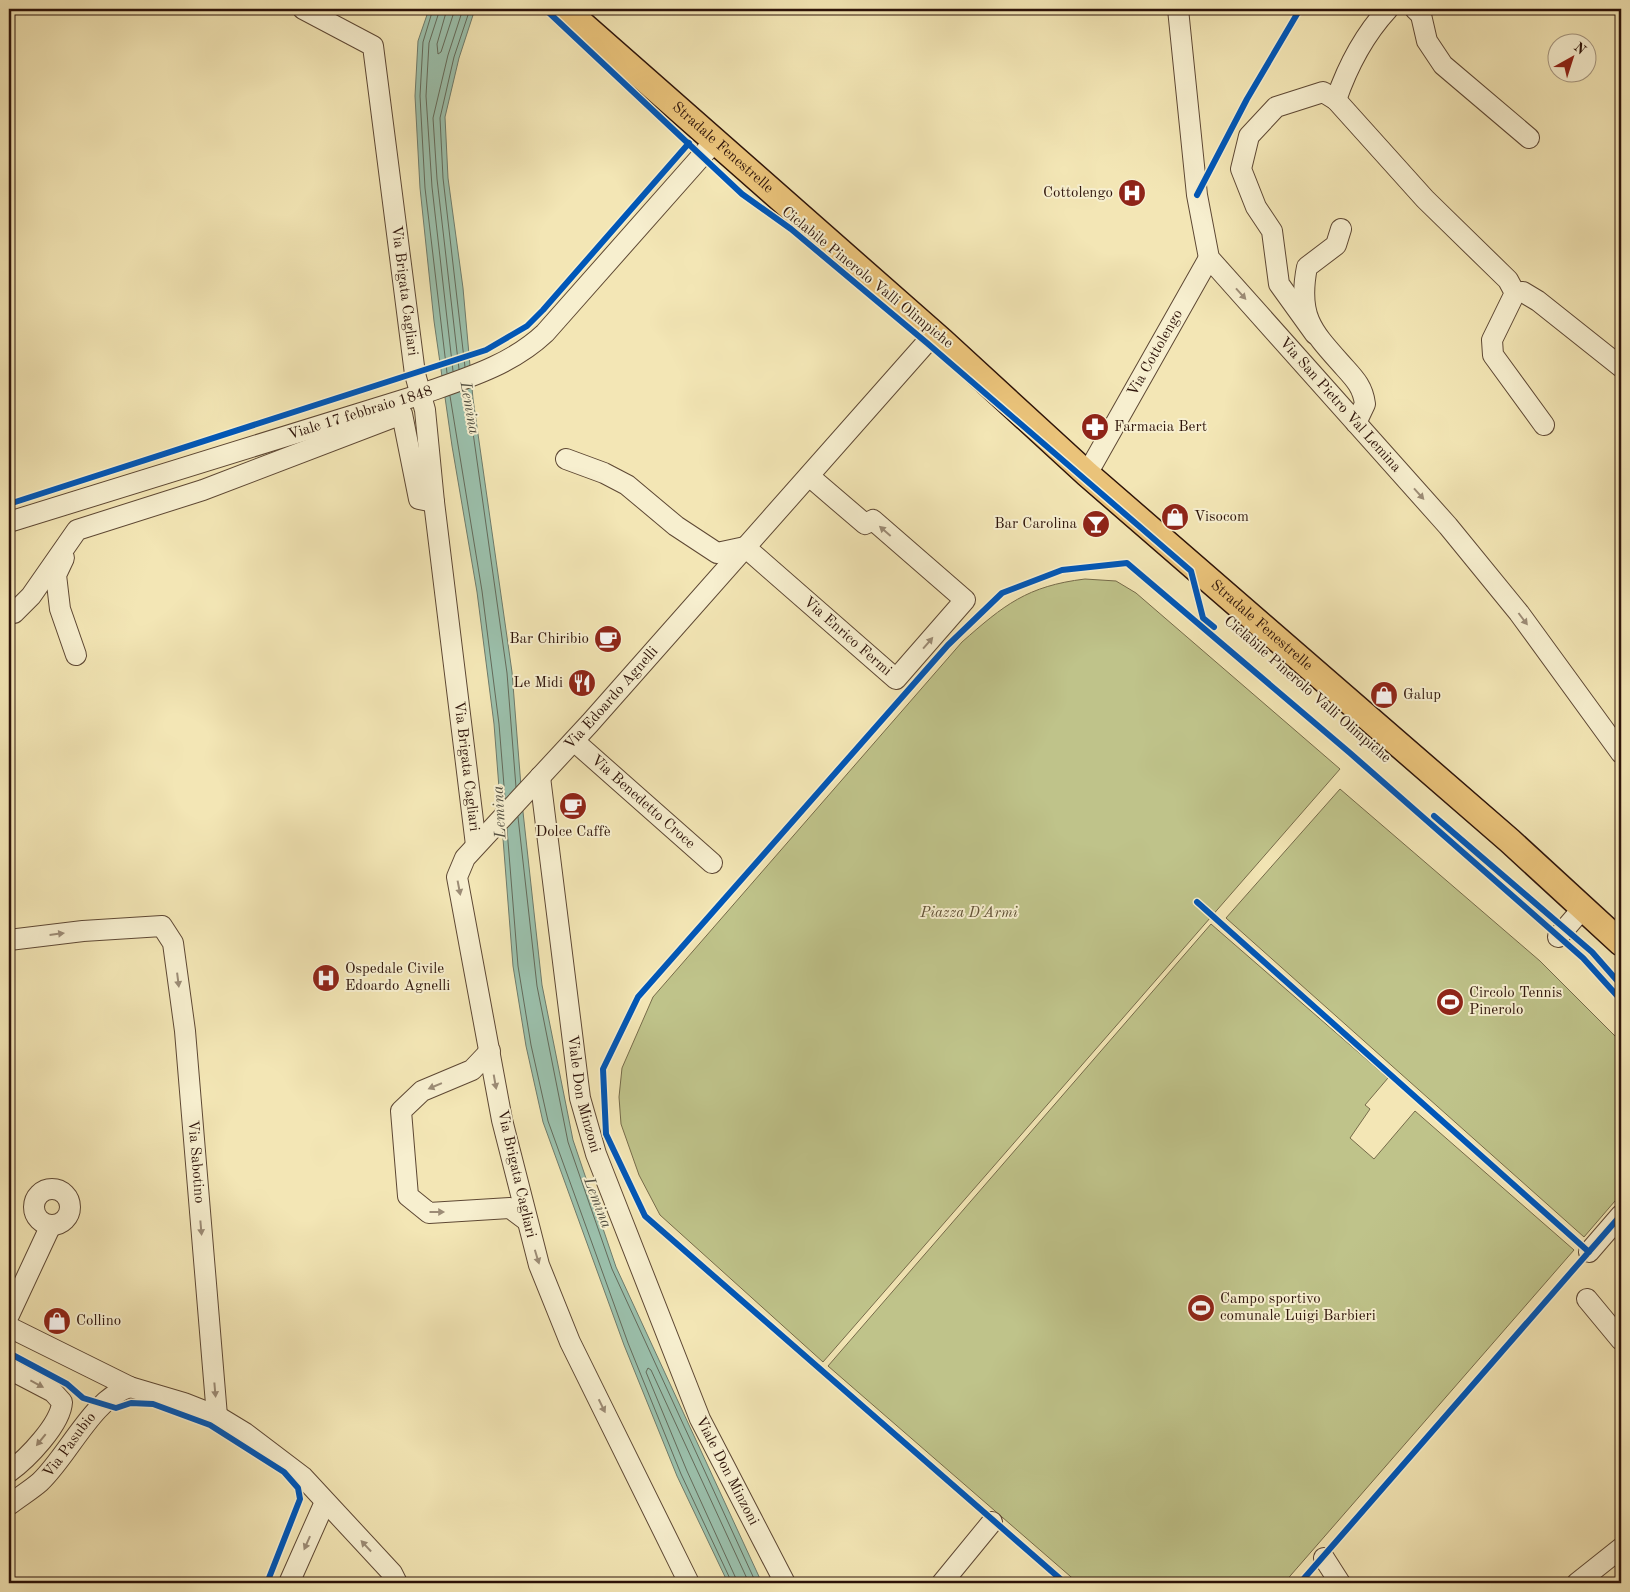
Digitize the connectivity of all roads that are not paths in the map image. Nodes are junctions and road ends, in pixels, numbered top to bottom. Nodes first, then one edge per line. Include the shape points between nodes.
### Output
1 (303, 9) edge
2 (565, 9) edge
3 (1178, 9) edge
4 (1388, 9) edge
5 (1415, 9) edge
6 (1336, 100) junction
7 (1529, 138) dead end
8 (714, 142) junction
9 (1341, 229) dead end
10 (1209, 258) junction
11 (1515, 292) junction
12 (934, 334) junction
13 (1315, 334) junction
14 (1621, 367) edge
15 (428, 392) junction
16 (1356, 423) junction
17 (1544, 425) dead end
18 (566, 459) dead end
19 (1087, 474) junction
20 (809, 476) junction
21 (434, 502) junction
22 (9, 522) edge
23 (78, 530) junction
24 (745, 547) junction
25 (14, 614) dead end
26 (76, 655) dead end
27 (574, 741) junction
28 (1621, 753) edge
29 (540, 776) junction
30 (476, 845) junction
31 (712, 863) dead end
32 (1583, 908) junction
33 (1558, 937) dead end
34 (9, 940) edge
35 (1621, 943) edge
36 (490, 1051) junction
37 (1621, 1215) edge
38 (526, 1220) junction
39 (51, 1225) dead end
40 (1589, 1252) dead end
41 (1587, 1299) dead end
42 (9, 1315) edge
43 (9, 1328) edge
44 (1621, 1340) edge
45 (9, 1369) edge
46 (130, 1386) junction
47 (217, 1416) junction
48 (9, 1472) edge
49 (325, 1502) junction
50 (9, 1505) edge
51 (992, 1522) dead end
52 (1621, 1548) edge
53 (1324, 1558) dead end
54 (289, 1583) edge
55 (397, 1583) edge
56 (689, 1583) edge
57 (785, 1583) edge
58 (942, 1583) edge
59 (1340, 1583) edge
60 (1577, 1583) edge

1 - 15 street, Via Brigata Cagliari via 373,46
2 - 8 main road, Stradale Fenestrelle
3 - 10 street via 1197,195
4 - 6 street via 1345,73
5 - 7 street via 1421,15 1427,41 1443,65
6 - 11 street via 1425,199 1508,280
6 - 13 street via 1323,92 1276,107 1248,136 1240,169 1256,207 1272,231 1279,284
8 - 12 main road, Stradale Fenestrelle
8 - 15 street, Viale 17 febbraio 1848 via 545,333 517,355
9 - 13 street via 1336,245 1307,267 1304,307
10 -> 16 street, Via San Pietro Val Lemina
10 - 19 street, Via Cottolengo
11 - 14 street via 1523,292 1538,301
11 - 17 street via 1492,340 1493,354
12 - 19 main road, Stradale Fenestrelle
12 - 20 street, Via Edoardo Agnelli
13 - 16 street via 1360,384 1365,404
15 - 21 street, Via Brigata Cagliari via 425,410
15 - 22 street, Viale 17 febbraio 1848
16 -> 28 street, Via San Pietro Val Lemina via 1448,526 1519,613
18 - 24 street via 627,485 676,526 717,553
19 - 32 main road, Stradale Fenestrelle
20 - 24 street, Via Edoardo Agnelli
24 -> 20 street, Via Enrico Fermi via 896,679 965,600 873,520 865,524
21 - 23 street via 419,499 402,414 203,490
21 - 30 street, Via Brigata Cagliari
23 - 25 street via 32,596
23 - 26 street via 56,575 60,609
24 - 27 street, Via Edoardo Agnelli
27 - 29 street, Via Edoardo Agnelli
27 - 31 street, Via Benedetto Croce
29 - 30 street, Via Edoardo Agnelli
29 - 57 street, Viale Don Minzoni via 580,1098 596,1154 700,1419
30 -> 36 street, Via Brigata Cagliari via 465,858 457,877
32 - 33 street
32 - 35 main road, Stradale Fenestrelle
34 -> 47 street, Via Sabotino via 162,926 174,943 185,1031
36 -> 38 street, Via Brigata Cagliari via 502,1120
36 -> 38 street via 472,1070 422,1091 401,1111 408,1196 429,1213 510,1208
37 - 40 street
38 -> 56 street, Via Brigata Cagliari via 539,1265 570,1342
39 - 42 street
41 - 44 street
43 - 46 street
45 -> 48 street, Via Pasubio via 53,1392 62,1402 56,1421 29,1454
46 - 47 street
46 - 50 street, Via Pasubio via 118,1390 40,1482
47 - 49 street via 280,1457
49 -> 54 street
55 -> 49 street via 392,1573
51 - 58 street
52 - 60 street
53 - 59 street

